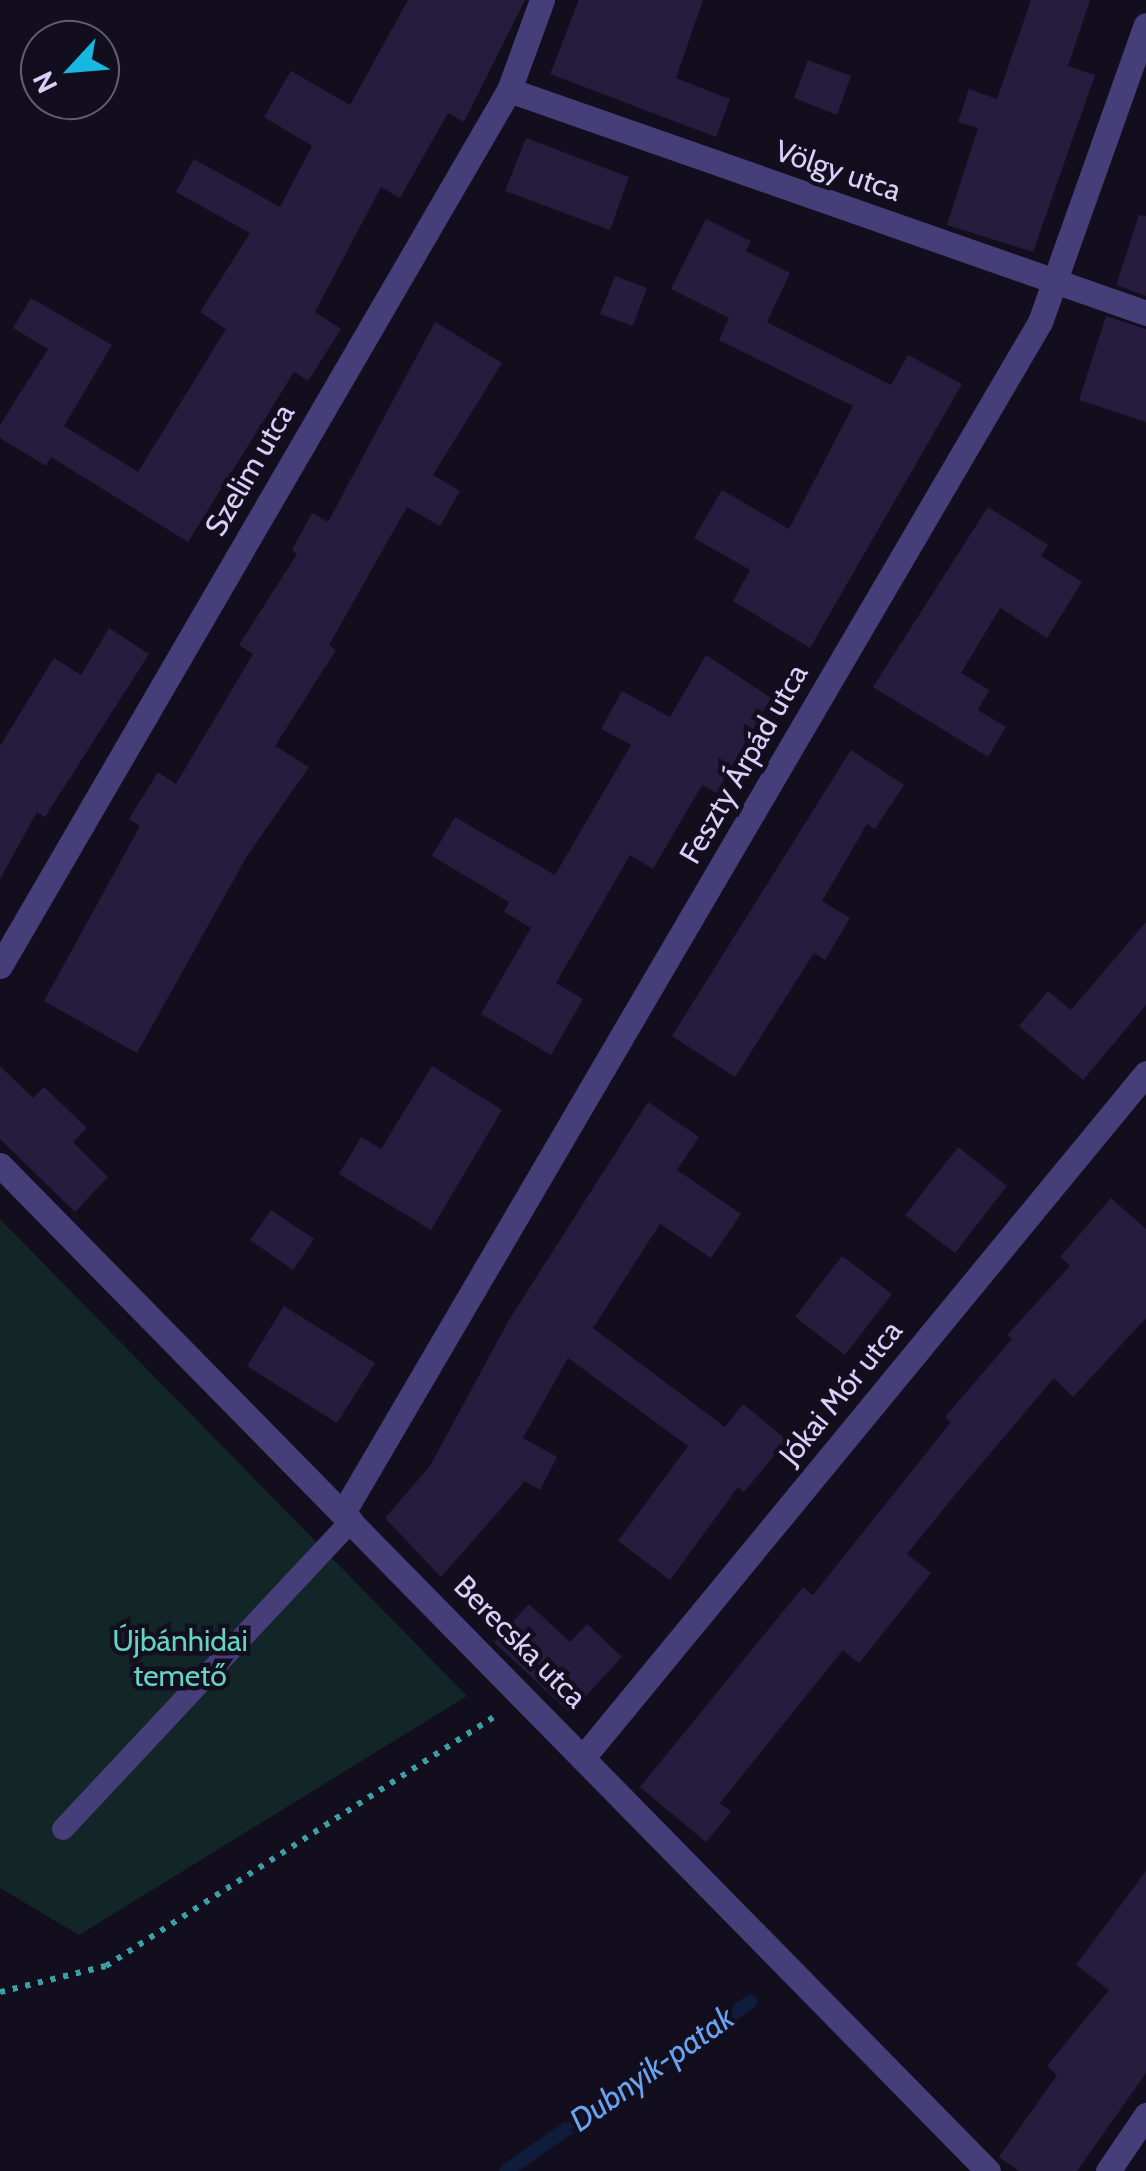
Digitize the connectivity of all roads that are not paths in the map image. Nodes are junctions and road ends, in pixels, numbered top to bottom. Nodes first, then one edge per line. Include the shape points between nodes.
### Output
1 (542, 0) edge
2 (1146, 25) edge
3 (509, 90) junction
4 (1058, 283) junction
5 (1146, 313) edge
6 (0, 966) edge
7 (1146, 1073) edge
8 (0, 1165) edge
9 (348, 1515) junction
10 (586, 1755) junction
11 (63, 1830) dead end
12 (1146, 2115) edge
13 (988, 2171) edge
14 (1108, 2171) edge

1 - 3 street, Szelim utca
2 - 4 street, Feszty Árpád utca
3 - 4 street, Völgy utca
3 - 6 street, Szelim utca
4 - 5 street, Völgy utca
4 - 9 street, Feszty Árpád utca
7 - 10 street, Jókai Mór utca
8 - 9 street, Berecska utca
9 - 10 street, Berecska utca
9 - 11 lane
10 - 13 street, Berecska utca
12 - 14 street

